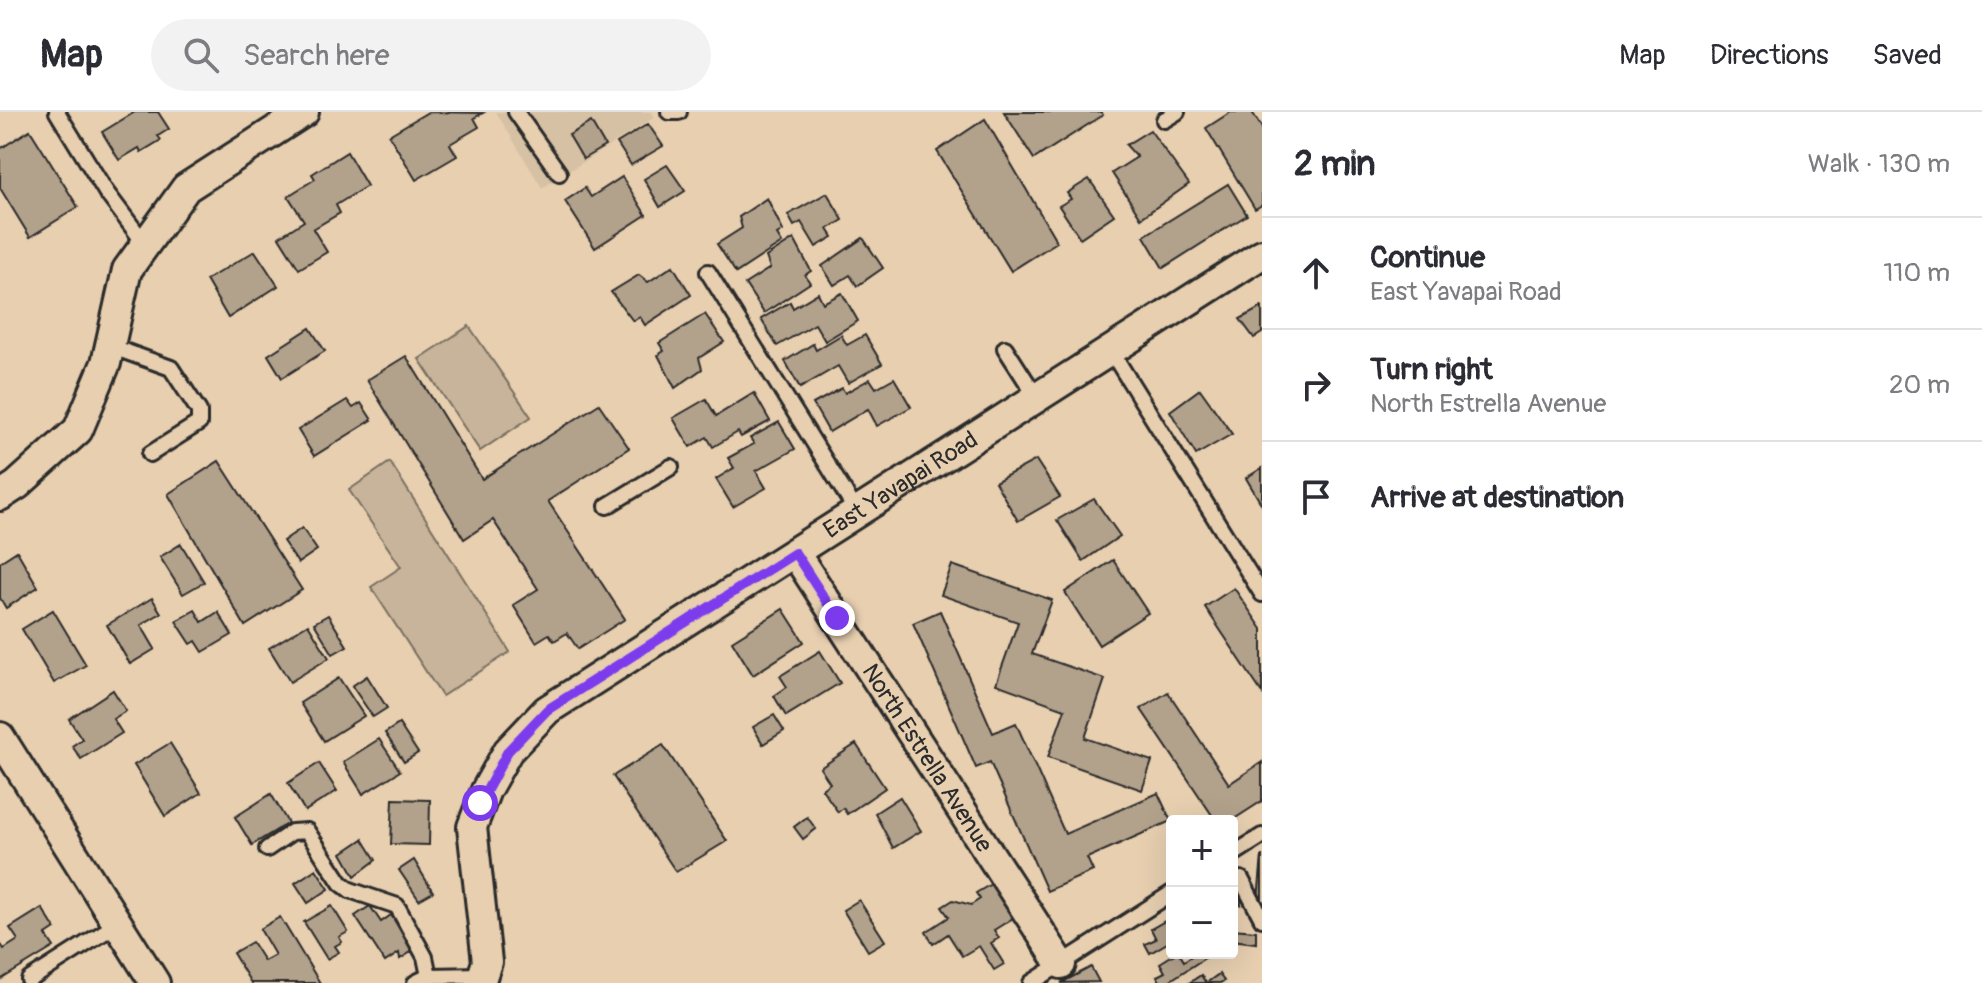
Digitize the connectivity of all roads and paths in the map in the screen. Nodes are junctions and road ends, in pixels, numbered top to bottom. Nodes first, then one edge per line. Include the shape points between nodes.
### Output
1 (57, 112) edge
2 (304, 112) edge
3 (516, 112) edge
4 (669, 112) edge
5 (679, 112) edge
6 (559, 173) dead end
7 (145, 244) junction
8 (1262, 254) edge
9 (708, 272) dead end
10 (110, 346) junction
11 (1005, 348) dead end
12 (1111, 351) junction
13 (1037, 398) junction
14 (150, 454) dead end
15 (671, 467) dead end
16 (0, 496) edge
17 (607, 506) dead end
18 (858, 514) junction
19 (795, 553) junction
20 (1262, 594) edge
21 (0, 737) edge
22 (1262, 836) edge
23 (267, 849) dead end
24 (1238, 851) edge
25 (1241, 879) dead end
26 (1166, 897) edge
27 (1262, 919) edge
28 (117, 924) junction
29 (1061, 964) junction
30 (429, 976) junction
31 (481, 979) edge
32 (29, 980) dead end
33 (155, 983) edge
34 (415, 983) edge
35 (1031, 983) edge

1 - 7 lane
2 - 7 street via 186,188
3 - 6 lane
4 - 5 lane
7 - 10 street via 127,270
8 - 12 street, East Yavapai Road
9 - 18 lane
10 - 14 lane via 171,368 199,411 199,423
10 - 16 street via 78,430
11 - 13 lane
12 - 13 street, East Yavapai Road
12 - 20 lane
13 - 18 street, East Yavapai Road
15 - 17 lane
18 - 19 street, East Yavapai Road
19 - 29 street, North Estrella Avenue
19 - 31 street, East Yavapai Road via 547,710 508,751 472,827 487,962
21 - 28 street
22 - 24 lane
23 - 30 lane via 292,832 307,831 341,883 397,906 425,957
25 - 27 lane
26 - 29 lane
28 - 32 lane
28 - 33 street
29 - 35 lane
30 - 31 lane
30 - 34 lane

